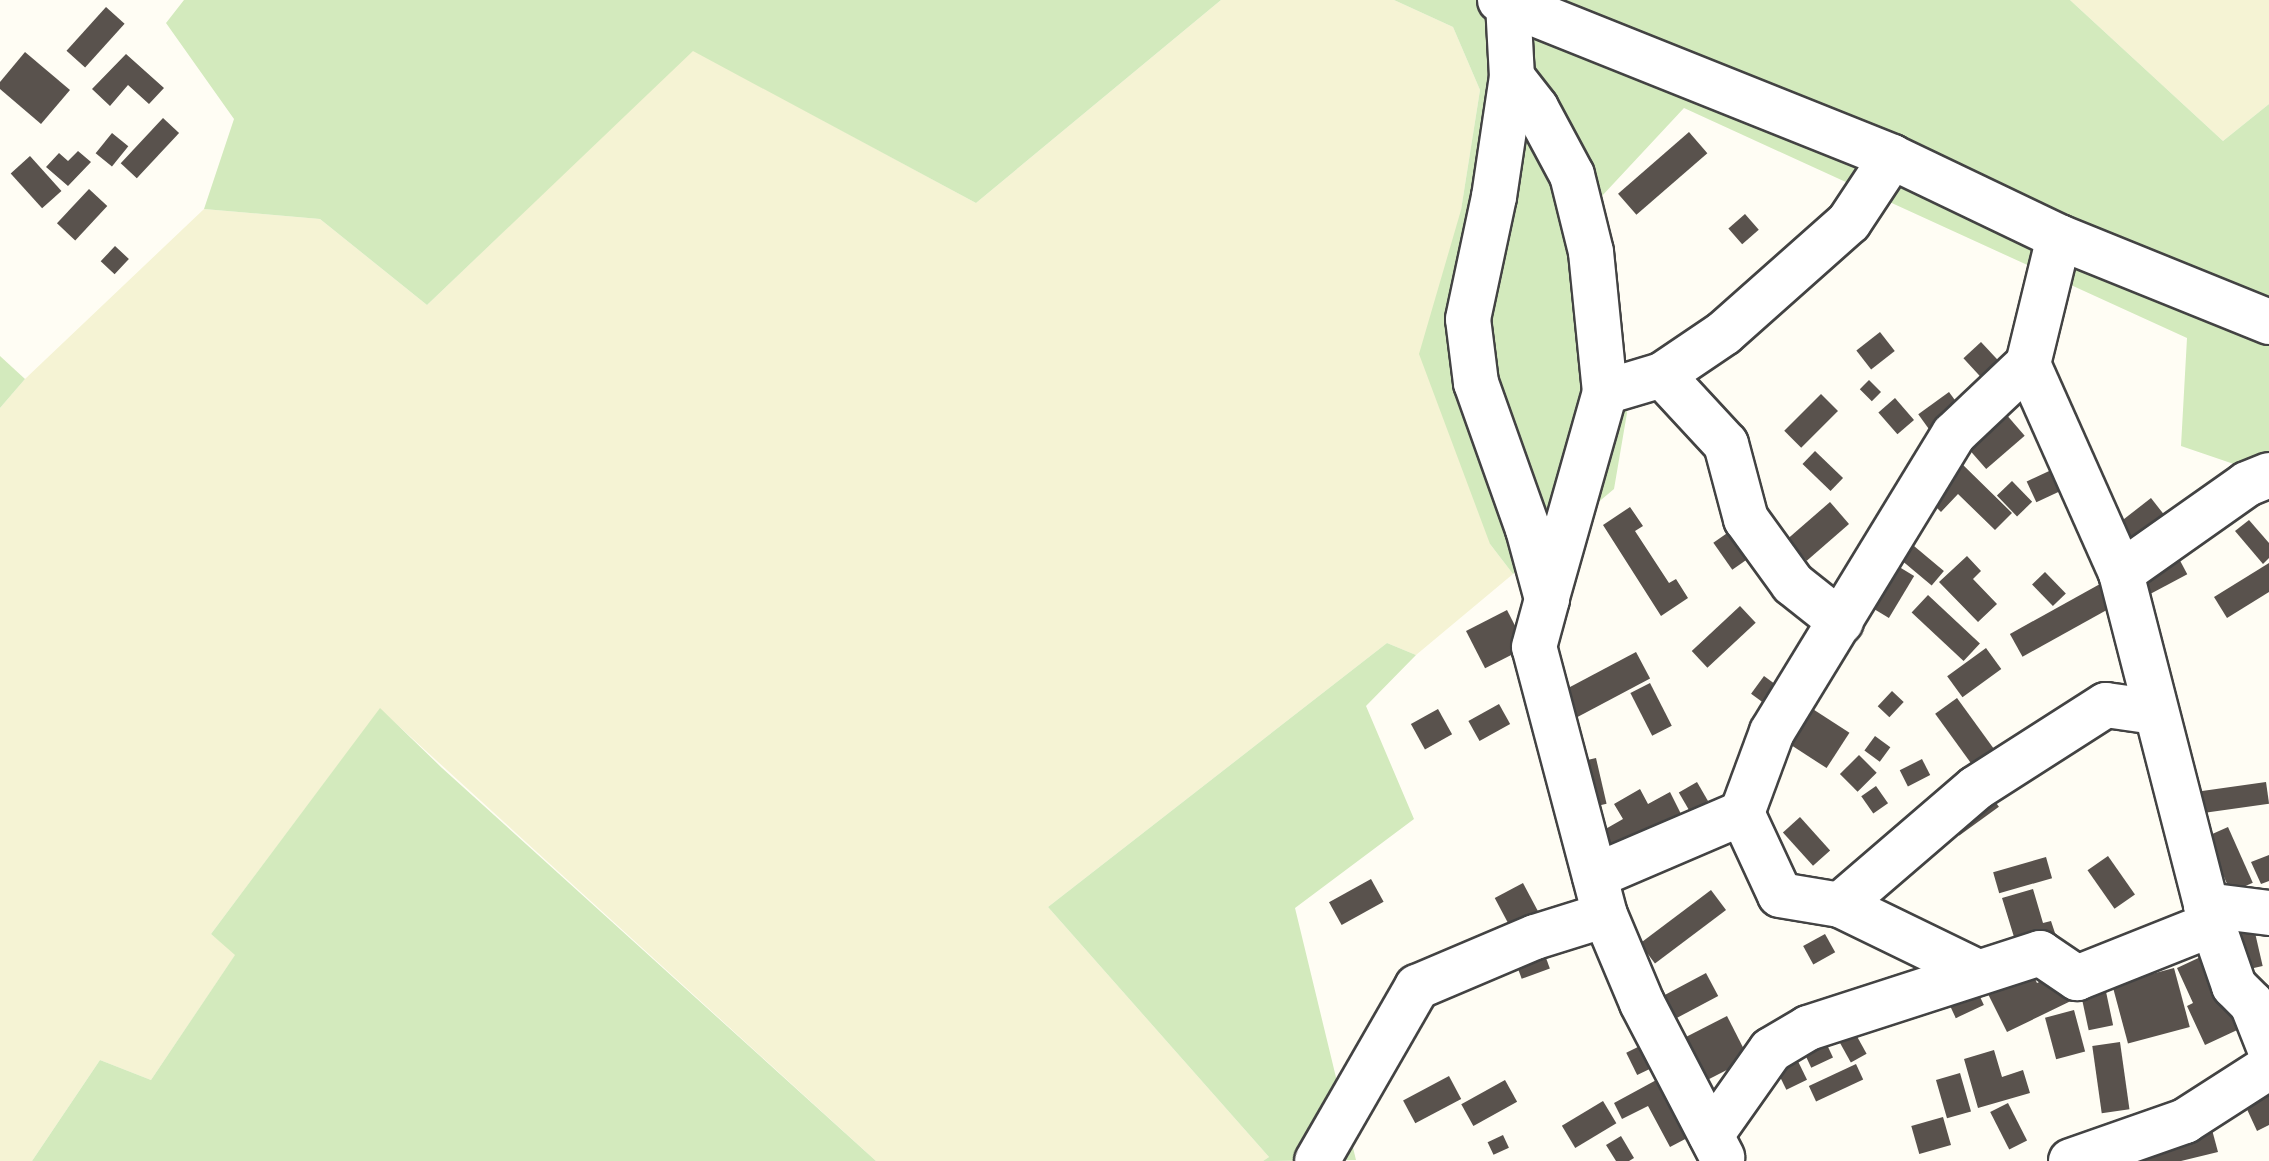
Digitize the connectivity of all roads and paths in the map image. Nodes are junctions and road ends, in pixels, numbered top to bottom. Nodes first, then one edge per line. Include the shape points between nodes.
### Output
1 (1504, 2) edge
2 (1512, 77) junction
3 (1892, 157) junction
4 (2059, 237) junction
5 (2269, 322) edge
6 (2028, 364) junction
7 (1662, 375) junction
8 (1605, 392) junction
9 (2269, 475) edge
10 (2121, 573) junction
11 (1547, 599) junction
12 (1841, 622) junction
13 (2155, 712) junction
14 (1742, 813) junction
15 (1600, 895) junction
16 (1840, 905) junction
17 (2269, 913) edge
18 (2209, 914) junction
19 (1976, 971) junction
20 (2269, 1047) edge
21 (2269, 1067) edge
22 (1717, 1148) edge
23 (1317, 1161) edge
24 (2071, 1161) edge

1 - 2 street
1 - 3 street
2 - 8 street via 1536,108 1572,175 1591,252
2 - 11 street via 1468,319 1476,383
3 - 4 street
3 - 7 street via 1849,222 1724,333
4 - 5 street
4 - 6 street
6 - 10 street
6 - 12 street via 1954,434
7 - 8 street
7 - 12 street via 1726,444 1746,519 1785,573
8 - 11 street
9 - 10 street via 2247,484
10 - 13 street
11 - 15 street via 1534,647
12 - 14 street via 1772,732
13 - 16 street via 2106,705 1976,788
13 - 18 street
14 - 15 street
14 - 16 street via 1780,895
15 - 22 street via 1642,1003
15 - 23 street via 1535,937 1417,987
16 - 19 street
17 - 18 street
18 - 19 street via 2077,978 2040,953
18 - 20 street via 2234,986 2252,1004
19 - 22 street via 1808,1028 1771,1050
21 - 24 street via 2185,1121

